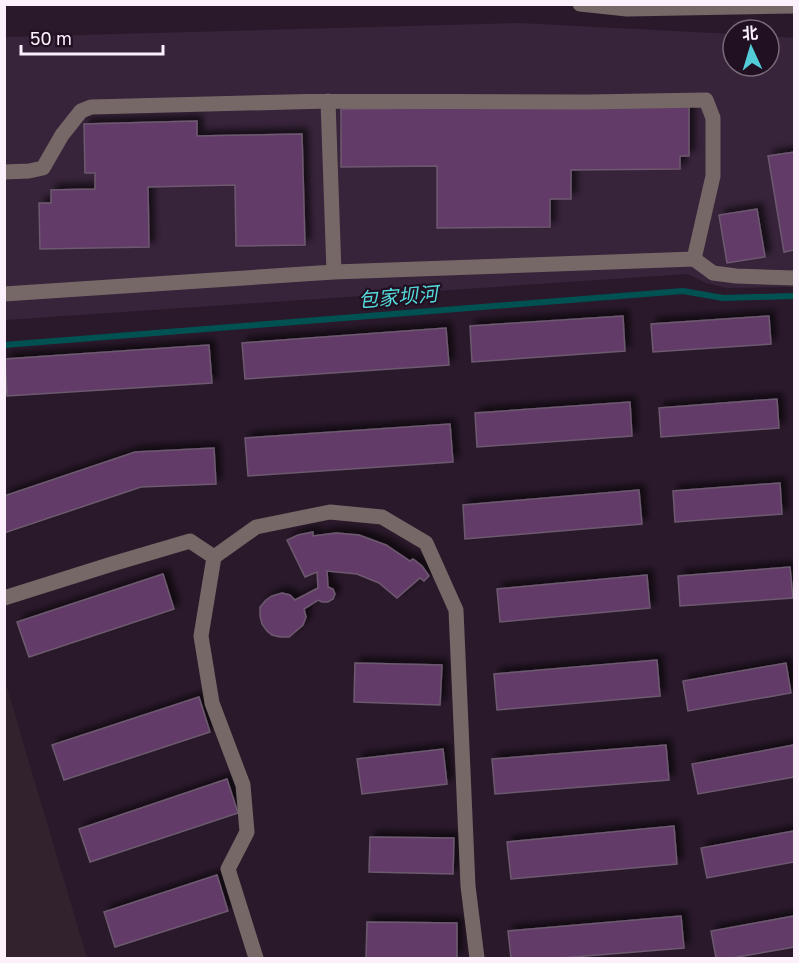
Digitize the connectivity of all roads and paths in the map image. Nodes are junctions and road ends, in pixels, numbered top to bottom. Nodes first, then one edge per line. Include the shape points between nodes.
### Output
1 (580, 4) edge
2 (795, 6) edge
3 (328, 101) junction
4 (4, 172) edge
5 (694, 259) junction
6 (334, 272) junction
7 (795, 278) edge
8 (4, 294) edge
9 (214, 557) junction
10 (4, 598) edge
11 (256, 958) edge
12 (477, 958) edge

1 - 2 street via 627,9
3 - 4 street via 91,107 81,111 62,135 43,168
3 - 5 street via 706,100 713,118 712,176
3 - 6 street
5 - 6 street
5 - 7 street via 713,273
6 - 8 street
9 - 10 street via 190,541
9 - 11 street via 201,636 212,703 243,785 247,832 228,869
9 - 12 street via 256,527 330,512 382,517 426,543 456,610 468,886

